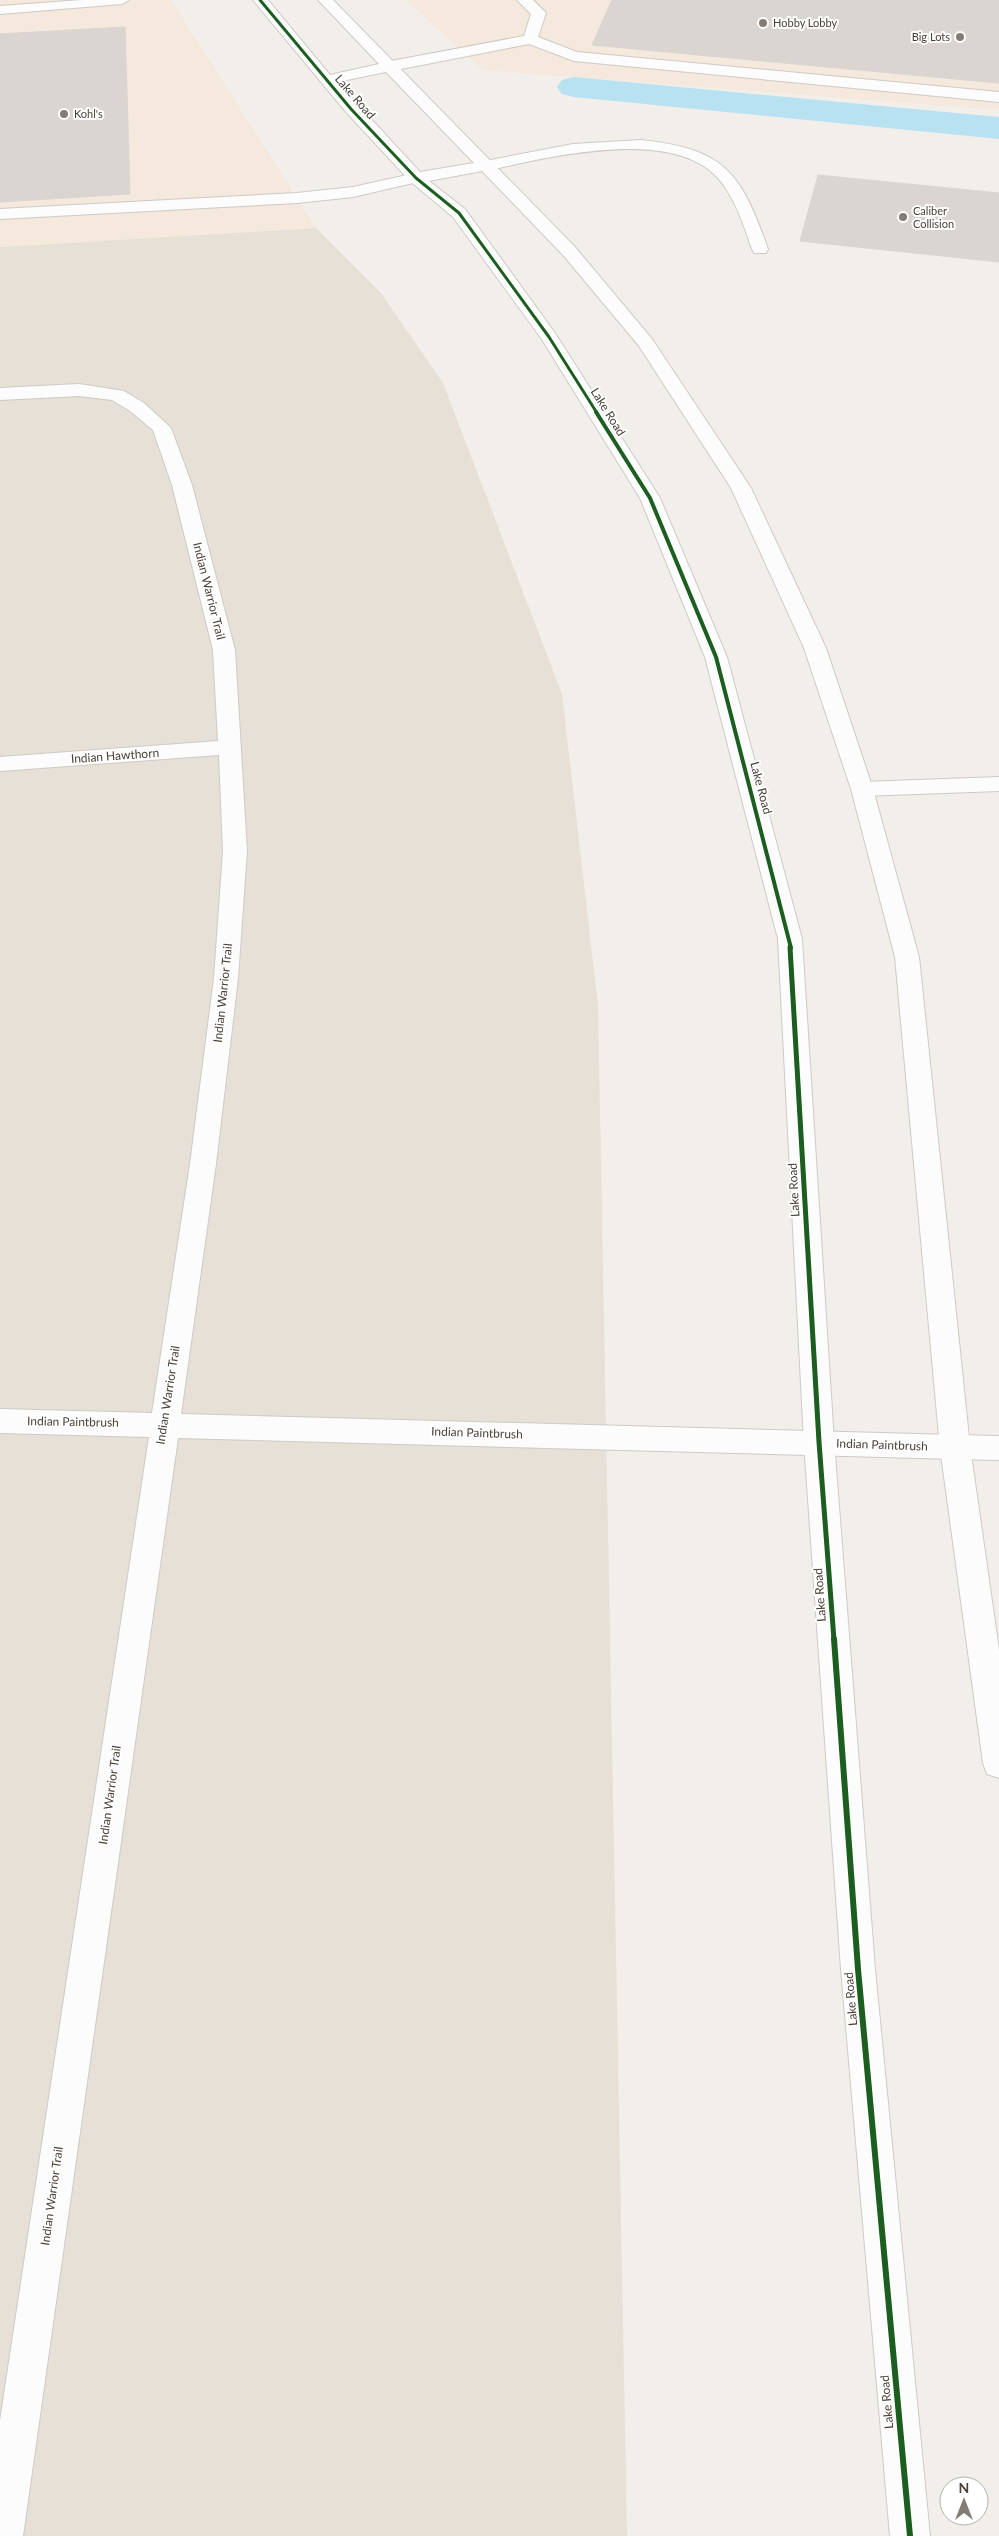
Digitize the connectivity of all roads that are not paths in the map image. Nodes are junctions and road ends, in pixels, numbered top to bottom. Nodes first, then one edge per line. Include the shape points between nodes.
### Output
1 (122, 0) edge
2 (260, 0) edge
3 (326, 0) edge
4 (524, 0) edge
5 (46, 4) edge
6 (0, 10) edge
7 (530, 39) junction
8 (391, 66) junction
9 (326, 80) junction
10 (999, 97) edge
11 (486, 166) junction
12 (416, 178) junction
13 (0, 214) edge
14 (760, 249) dead end
15 (0, 394) edge
16 (230, 747) junction
17 (0, 764) edge
18 (999, 784) edge
19 (862, 788) junction
20 (0, 1421) edge
21 (163, 1424) junction
22 (819, 1442) junction
23 (955, 1447) junction
24 (999, 1448) edge
25 (999, 1762) edge
26 (3, 2536) edge
27 (910, 2536) edge

1 - 5 street
2 - 9 street, Lake Road
3 - 8 street
4 - 7 street via 539,13
5 - 6 street
7 - 8 street
7 - 10 street via 574,56
8 - 9 street
8 - 11 street
9 - 12 street, Lake Road
11 - 12 street
11 - 14 street via 556,150 601,146 672,148 694,154 722,172 747,212
11 - 19 street via 569,251 646,343 741,488 815,648
12 - 13 street via 353,192 297,198
12 - 22 street, Lake Road via 459,213 555,345 650,498 716,657 790,939
15 - 16 street, Indian Warrior Trail via 79,390 117,396 137,406 162,428 182,484 224,650
16 - 17 street, Indian Hawthorn
16 - 21 street, Indian Warrior Trail via 235,851 226,978 203,1164
18 - 19 street
19 - 23 street via 906,957
20 - 21 street, Indian Paintbrush
21 - 22 street, Indian Paintbrush
21 - 26 street, Indian Warrior Trail
22 - 23 street, Indian Paintbrush
22 - 27 street, Lake Road via 858,1969
23 - 24 street, Indian Paintbrush
23 - 25 street

